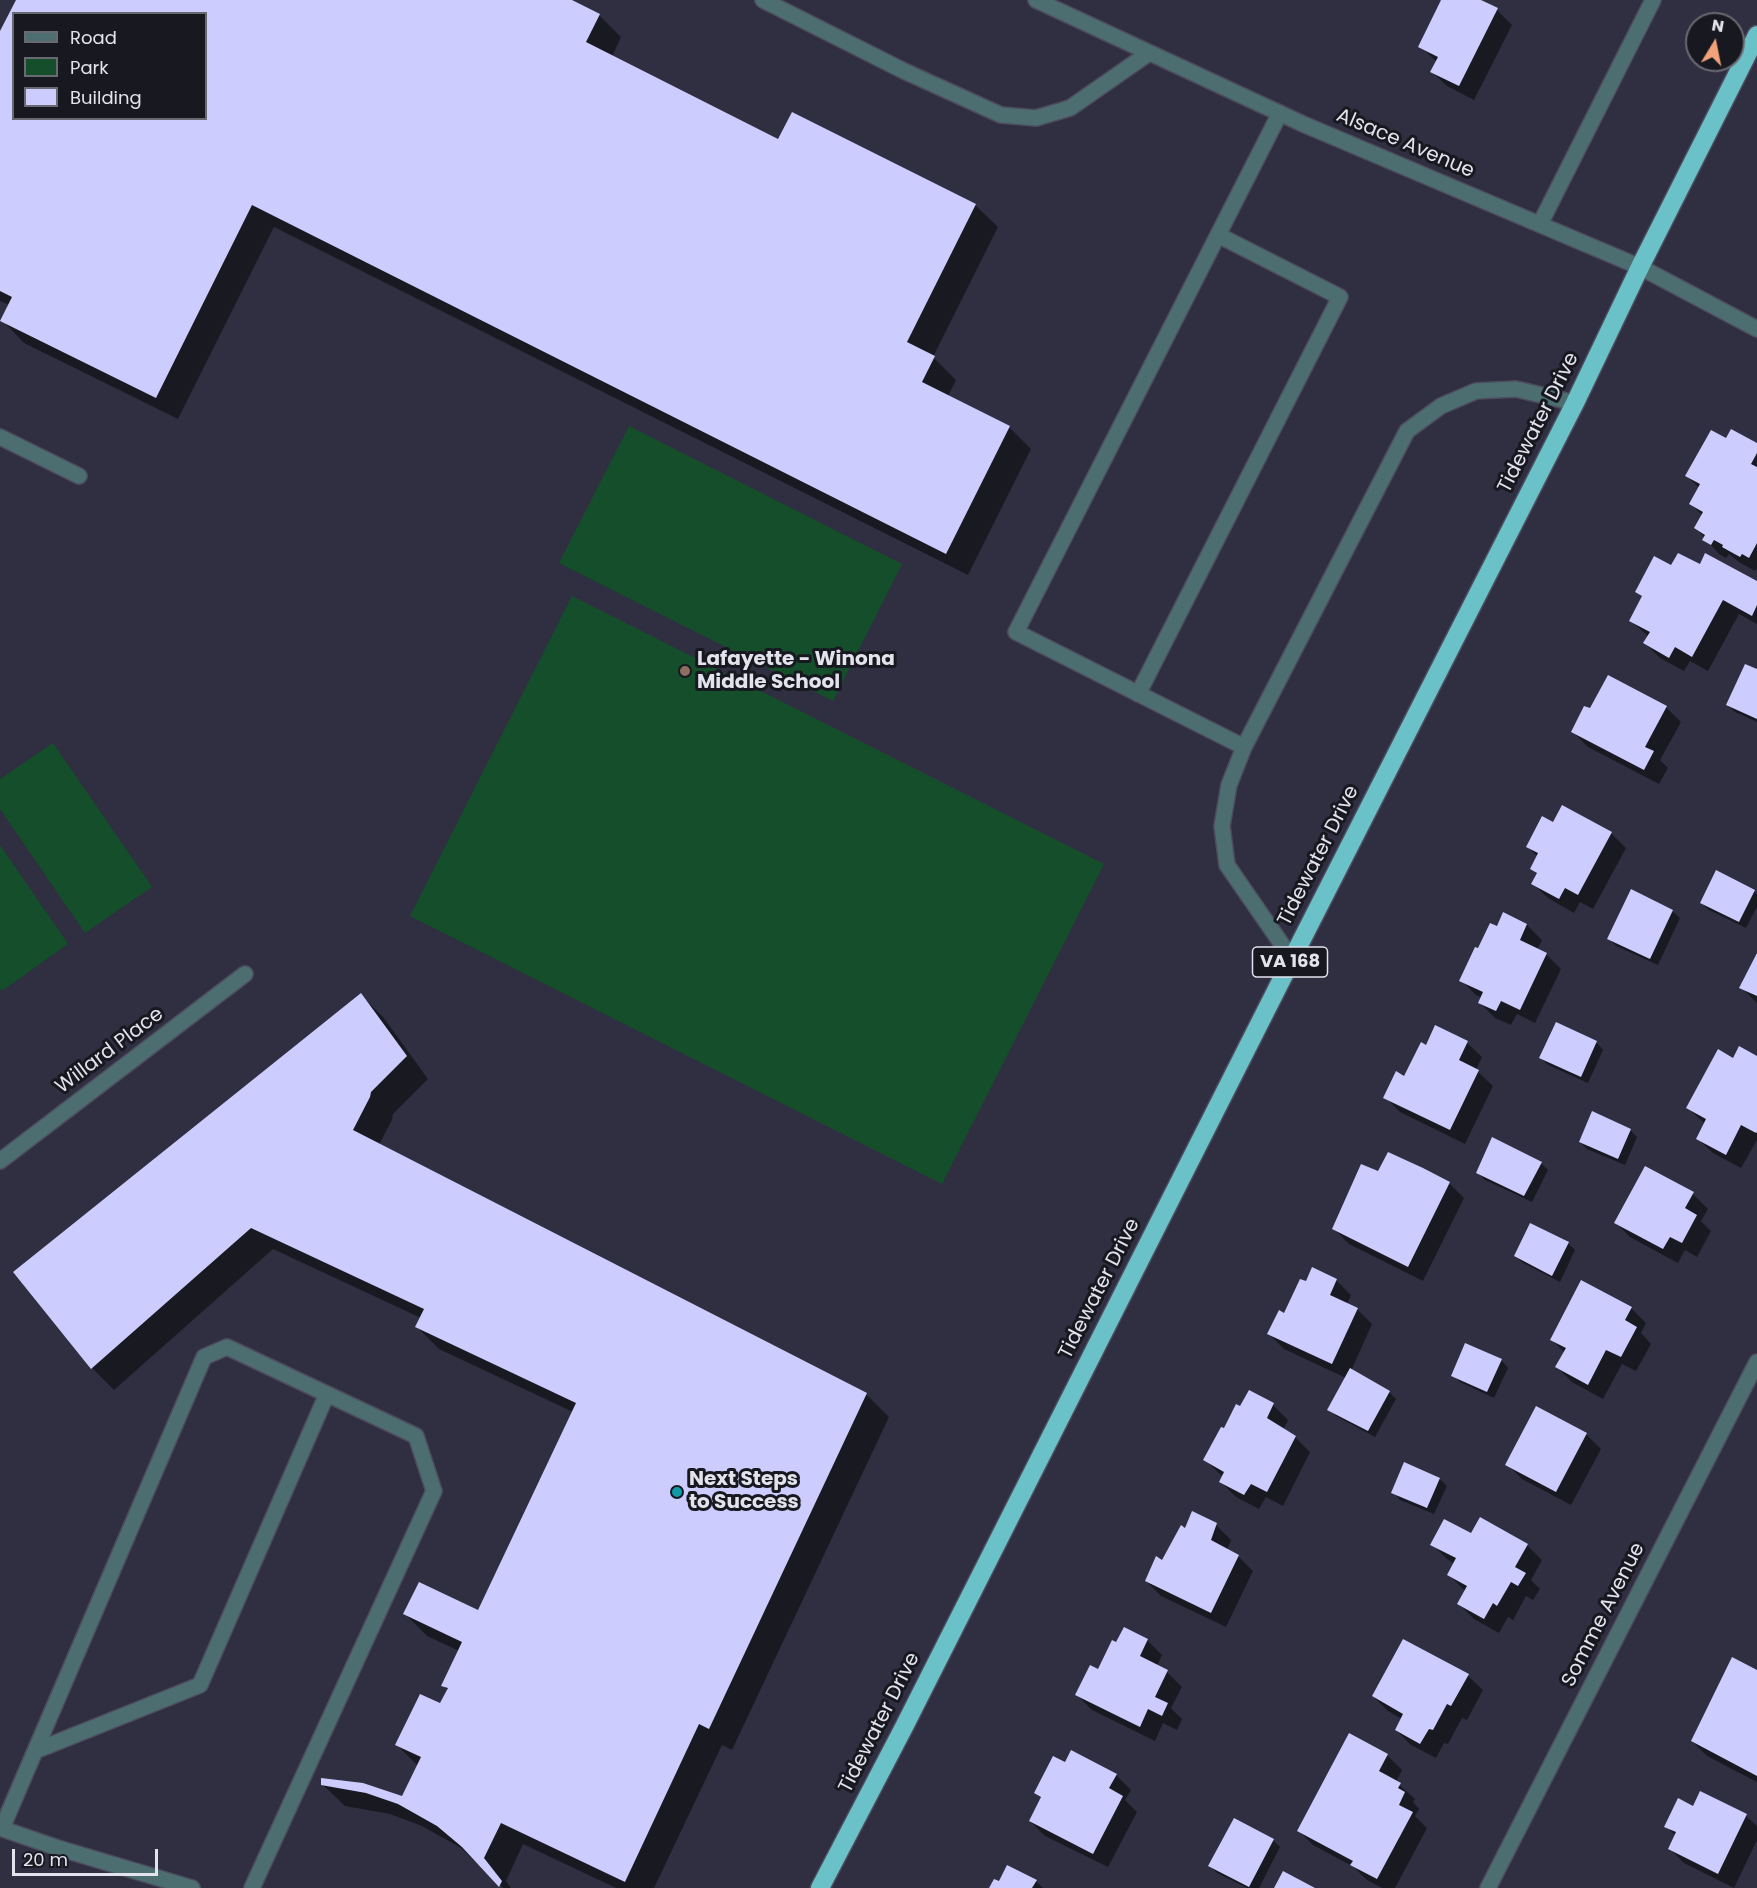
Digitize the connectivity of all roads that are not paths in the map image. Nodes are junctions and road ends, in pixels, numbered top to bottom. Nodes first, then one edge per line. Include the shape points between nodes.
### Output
1 (763, 0) edge
2 (1036, 0) edge
3 (1653, 0) edge
4 (1757, 35) edge
5 (1149, 52) junction
6 (1280, 113) junction
7 (1540, 224) junction
8 (1218, 235) junction
9 (1640, 267) junction
10 (1757, 329) edge
11 (1575, 403) junction
12 (0, 437) edge
13 (79, 476) dead end
14 (1138, 694) junction
15 (1244, 747) junction
16 (1292, 959) junction
17 (245, 974) dead end
18 (0, 1161) edge
19 (1757, 1362) edge
20 (327, 1394) junction
21 (35, 1751) junction
22 (1, 1828) edge
23 (192, 1888) edge
24 (252, 1888) edge
25 (820, 1888) edge
26 (1488, 1888) edge

1 - 5 street via 1001,115 1036,118 1070,108
2 - 5 street, Alsace Avenue
3 - 7 street
4 - 9 highway, Tidewater Drive / VA 168
5 - 6 street, Alsace Avenue
6 - 7 street, Alsace Avenue
6 - 8 street
7 - 9 street, Alsace Avenue
8 - 14 street via 1340,297
8 - 14 street via 1016,632
9 - 10 street, Alsace Avenue
9 - 11 highway, Tidewater Drive / VA 168
11 - 15 street via 1516,389 1476,391 1441,406 1407,431
11 - 16 highway, Tidewater Drive / VA 168
12 - 13 street
14 - 15 street
15 - 16 street via 1229,785 1222,826 1227,865
16 - 25 highway, Tidewater Drive / VA 168
17 - 18 street, Willard Place
19 - 26 street, Somme Avenue
20 - 21 street via 200,1685
20 - 21 street via 227,1347 204,1357
20 - 24 street via 416,1436 434,1491
21 - 22 street
22 - 23 street

